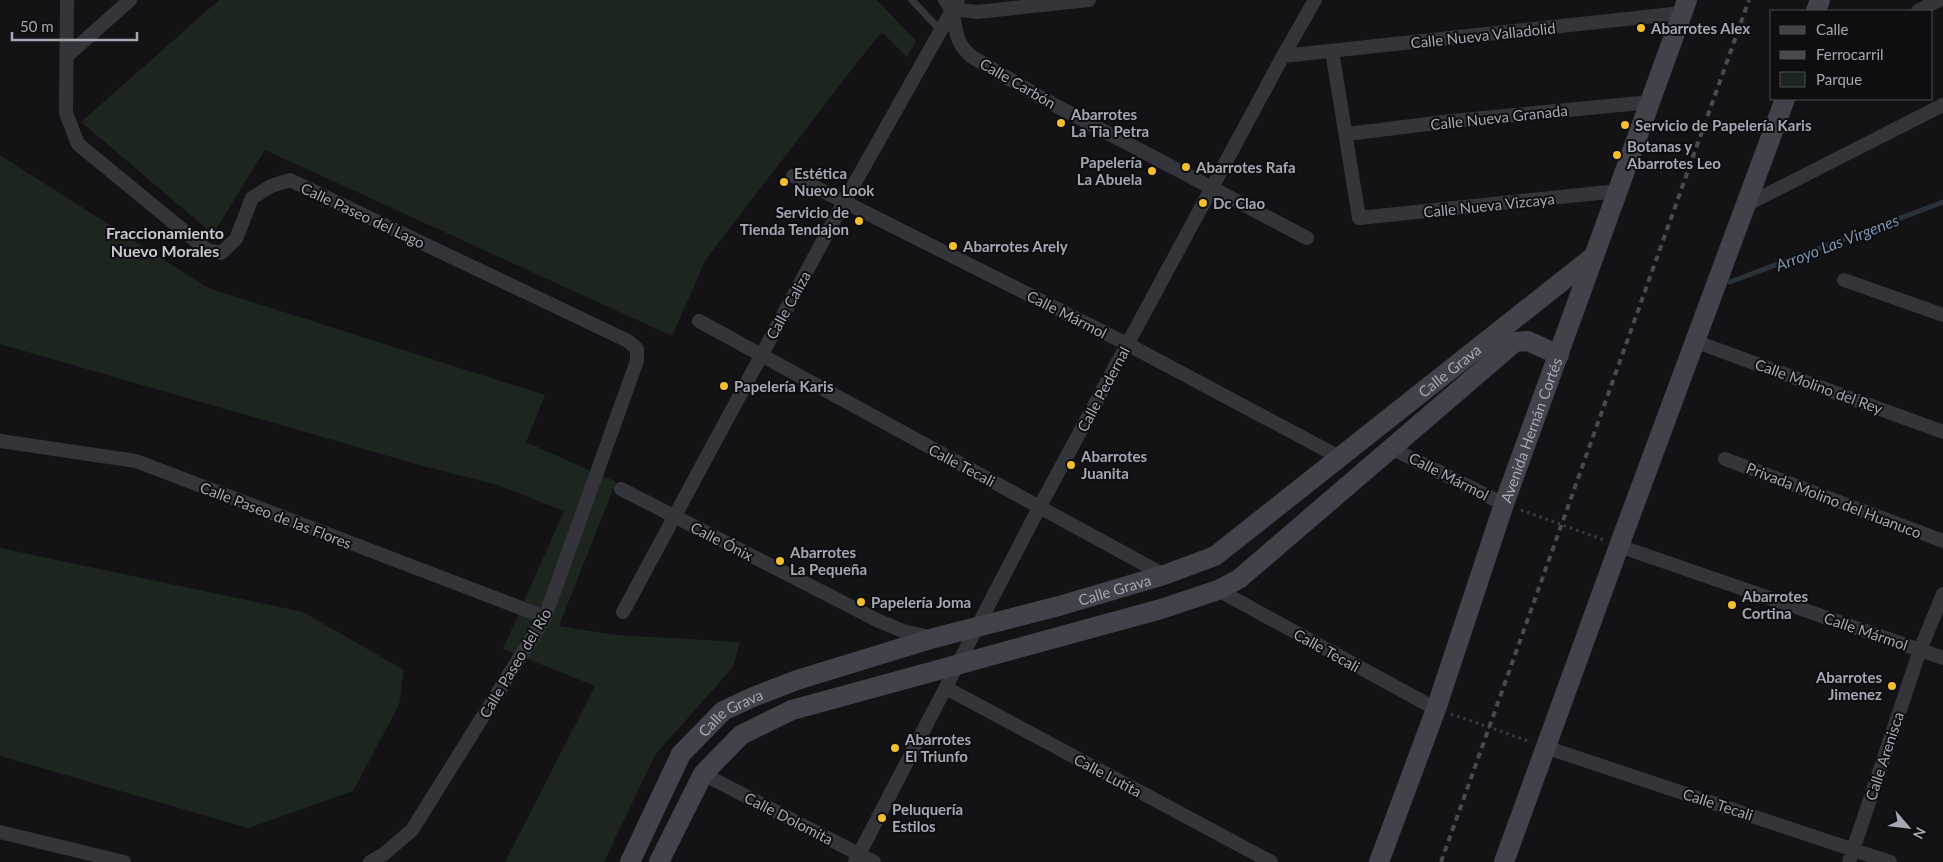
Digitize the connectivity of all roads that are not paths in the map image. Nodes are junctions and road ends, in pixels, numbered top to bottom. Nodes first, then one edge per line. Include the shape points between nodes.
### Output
1 (68, 0) edge
2 (130, 0) edge
3 (912, 0) edge
4 (1089, 0) edge
5 (1315, 0) edge
6 (1939, 0) edge
7 (951, 3) edge
8 (1685, 6) edge
9 (1920, 10) edge
10 (940, 30) junction
11 (1332, 51) junction
12 (67, 56) junction
13 (1282, 56) junction
14 (1785, 100) edge
15 (1651, 102) junction
16 (1943, 105) edge
17 (1347, 134) junction
18 (793, 176) dead end
19 (1211, 188) junction
20 (1618, 191) junction
21 (844, 202) junction
22 (1746, 205) junction
23 (1307, 238) dead end
24 (1594, 256) junction
25 (1844, 280) dead end
26 (1943, 315) edge
27 (698, 321) dead end
28 (1694, 341) junction
29 (1127, 344) junction
30 (637, 349) joint
31 (1559, 355) junction
32 (760, 356) junction
33 (1943, 432) edge
34 (0, 441) edge
35 (1393, 449) junction
36 (1341, 458) junction
37 (1725, 459) dead end
38 (621, 489) dead end
39 (1504, 504) junction
40 (1040, 506) junction
41 (675, 517) junction
42 (1943, 541) edge
43 (1619, 546) junction
44 (1164, 575) junction
45 (1218, 590) junction
46 (1943, 594) edge
47 (623, 612) dead end
48 (545, 617) junction
49 (978, 628) junction
50 (934, 638) junction
51 (1920, 650) junction
52 (1943, 658) edge
53 (959, 665) junction
54 (946, 688) junction
55 (1436, 709) junction
56 (1546, 747) junction
57 (703, 774) junction
58 (0, 832) edge
59 (1851, 856) edge
60 (857, 858) edge
61 (124, 862) edge
62 (370, 862) edge
63 (630, 862) edge
64 (659, 862) edge
65 (874, 862) edge
66 (1271, 862) edge
67 (1379, 862) edge
68 (1504, 862) edge
69 (1890, 862) edge

1 - 12 street, Calle Paseo del Lago
2 - 12 street
3 - 10 lane
4 - 7 street via 977,12
5 - 13 street, Calle Pedernal
6 - 9 street
7 - 10 street, Calle Caliza
7 - 19 street, Calle Carbón via 956,36 962,48 972,56 1047,101
8 - 11 street, Calle Nueva Valladolid
8 - 15 main road, Avenida Hernán Cortés
10 - 21 street, Calle Caliza
11 - 13 street, Calle Nueva Valladolid
11 - 17 street
12 - 30 street, Calle Paseo del Lago via 66,113 78,144 207,250 222,253 236,239 252,198 271,186 290,180 628,341
13 - 19 street, Calle Pedernal
14 - 22 main road
15 - 17 street, Calle Nueva Granada
15 - 20 main road, Avenida Hernán Cortés
16 - 22 street
17 - 20 street, Calle Nueva Vizcaya via 1359,218
18 - 21 street, Calle Mármol
19 - 23 street, Calle Carbón
19 - 29 street, Calle Pedernal
20 - 24 main road, Avenida Hernán Cortés
21 - 29 street, Calle Mármol
21 - 32 street, Calle Caliza
22 - 28 main road
24 - 31 main road, Avenida Hernán Cortés
24 - 36 main road, Calle Grava
25 - 26 street
27 - 32 street, Calle Tecali
28 - 33 street, Calle Molino del Rey
28 - 43 main road
29 - 36 street, Calle Mármol
29 - 40 street, Calle Pedernal
30 - 48 street, Calle Paseo del Río via 637,361
31 - 35 main road, Calle Grava via 1528,340 1516,342
31 - 39 main road, Avenida Hernán Cortés
32 - 40 street, Calle Tecali
32 - 41 street, Calle Caliza
34 - 48 street, Calle Paseo de las Flores via 136,461
35 - 39 street, Calle Mármol
35 - 45 main road, Calle Grava via 1239,579
36 - 44 main road, Calle Grava via 1215,556
37 - 42 street, Privada Molino del Huanuco
38 - 41 street, Calle Ónix
39 - 55 main road, Avenida Hernán Cortés
40 - 44 street, Calle Tecali
40 - 49 street, Calle Pedernal
41 - 47 street, Calle Caliza
41 - 50 street, Calle Ónix via 879,621 903,632
43 - 51 street, Calle Mármol
43 - 56 main road
44 - 49 main road, Calle Grava
45 - 53 main road, Calle Grava
45 - 55 street, Calle Tecali
46 - 51 street, Calle Arenisca
48 - 62 street, Calle Paseo del Río via 412,830
49 - 50 main road, Calle Grava
49 - 53 street, Calle Pedernal
50 - 63 main road, Calle Grava via 797,680 723,711 681,754
51 - 52 street, Calle Mármol
51 - 59 street, Calle Arenisca
53 - 54 street, Calle Pedernal
53 - 57 main road, Calle Grava via 792,710 741,734
54 - 60 street, Calle Pedernal
54 - 66 street, Calle Lutita
55 - 67 main road, Avenida Hernán Cortés
56 - 59 street, Calle Tecali
56 - 68 main road
57 - 60 street, Calle Dolomita
57 - 64 main road, Calle Grava
58 - 61 street
59 - 69 street, Calle Tecali
60 - 65 street, Calle Dolomita

